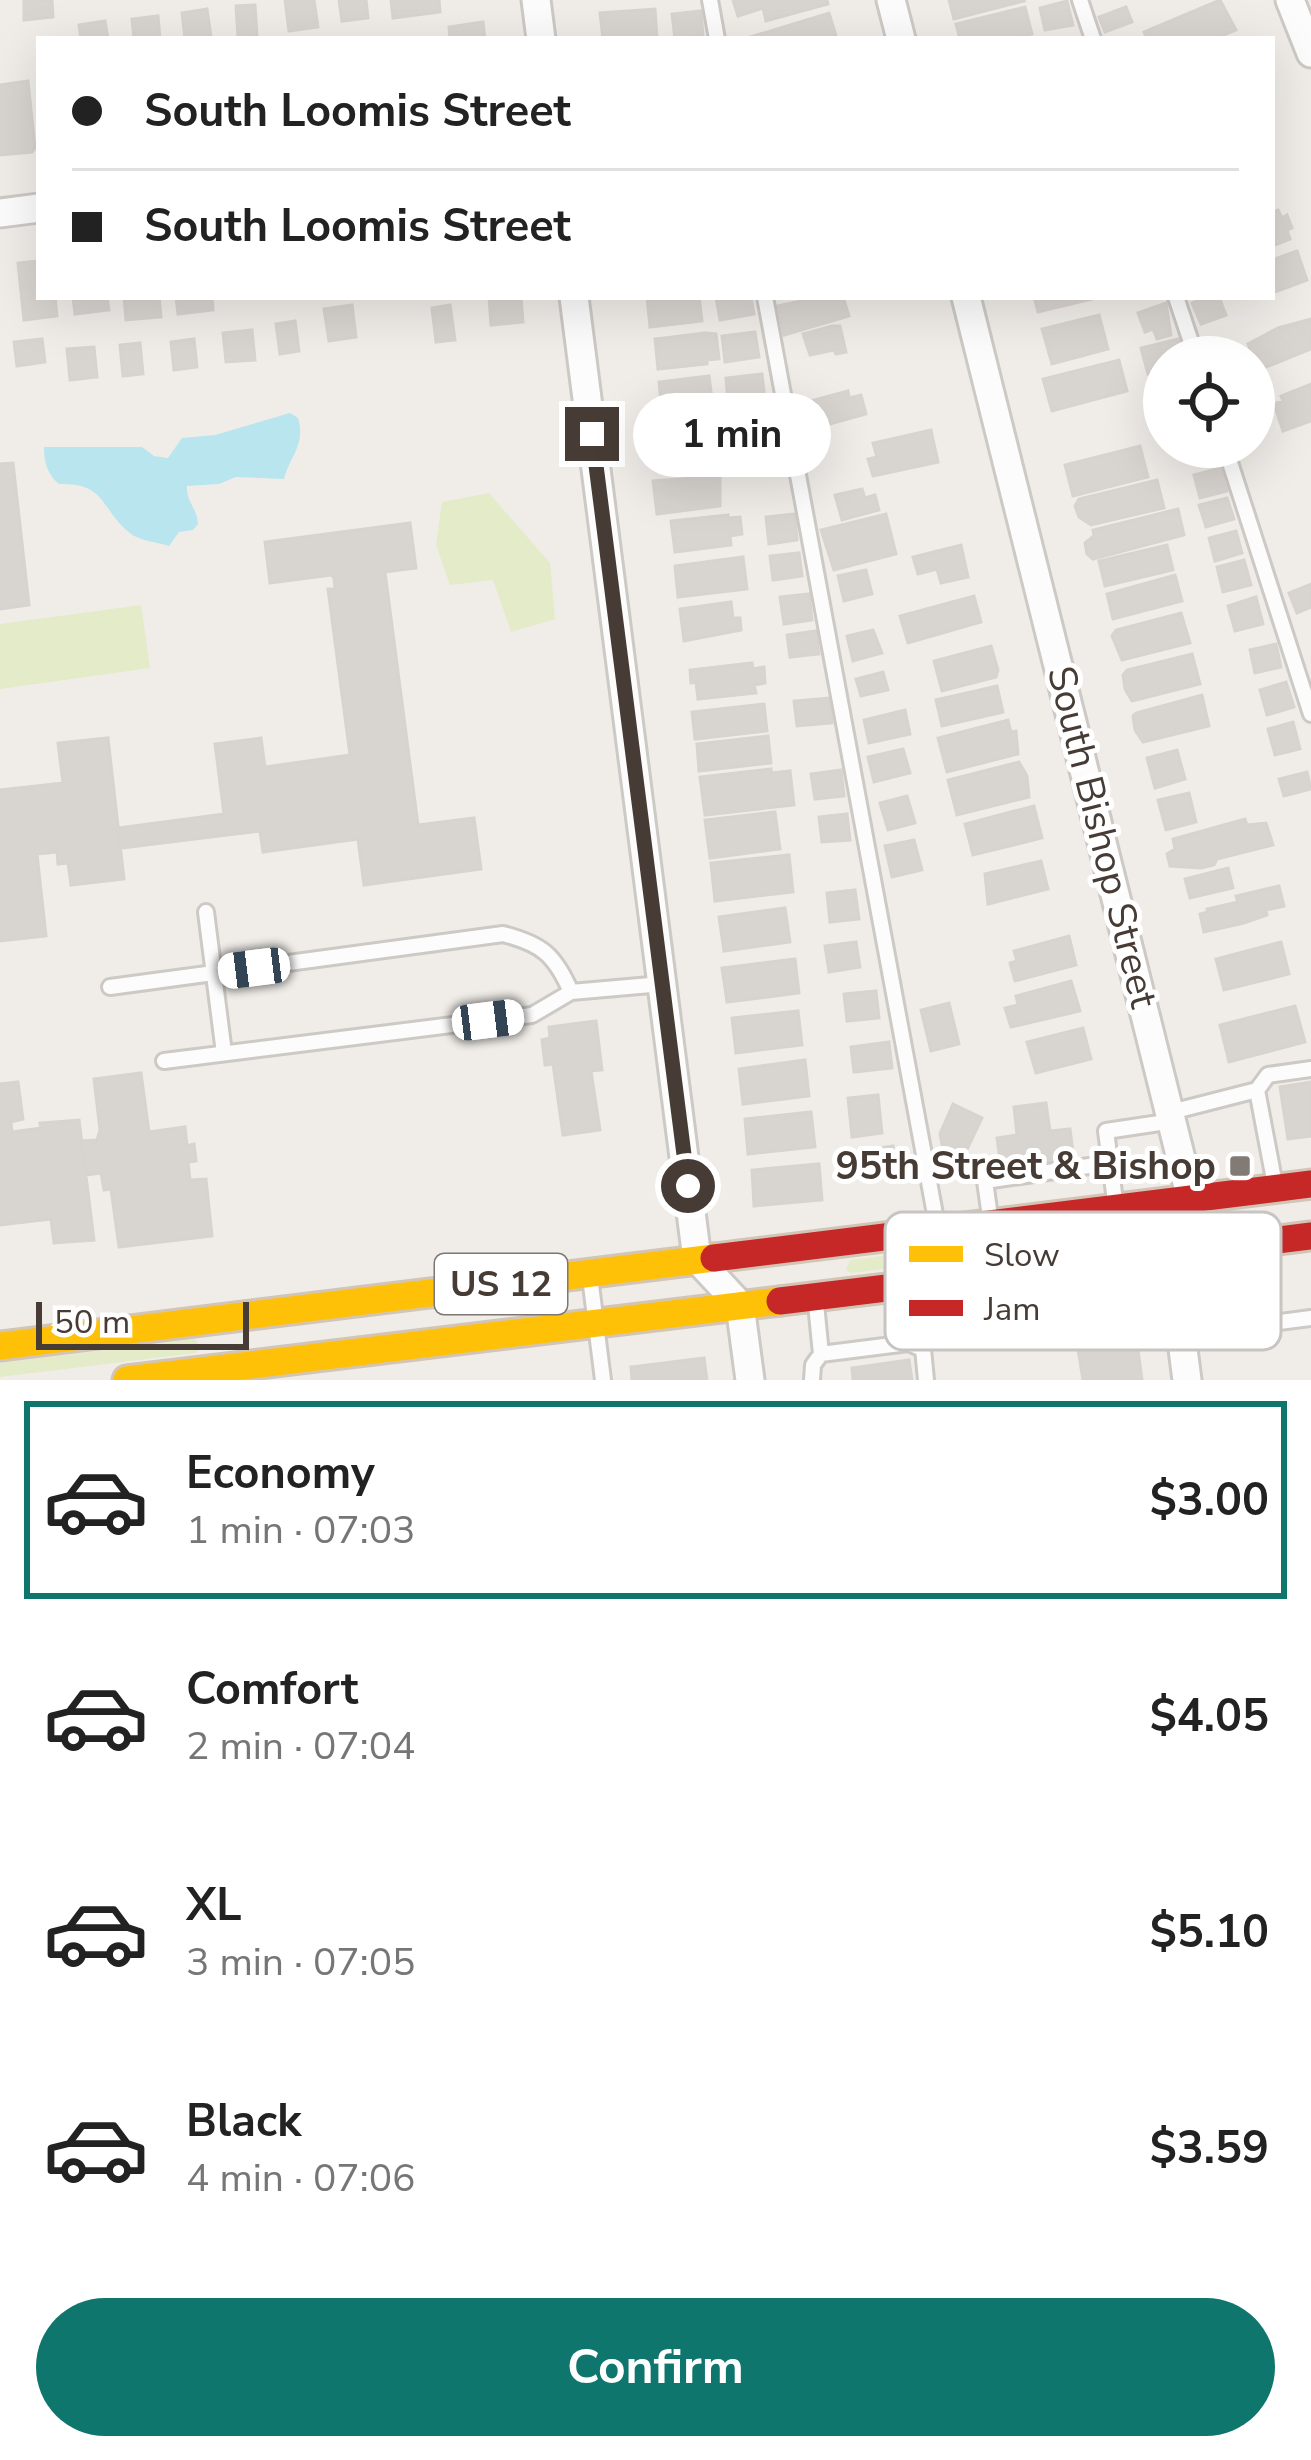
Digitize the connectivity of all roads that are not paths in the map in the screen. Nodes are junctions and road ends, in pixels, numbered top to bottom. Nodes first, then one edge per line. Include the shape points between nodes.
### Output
1 (536, 0) edge
2 (710, 0) edge
3 (891, 0) edge
4 (1080, 0) edge
5 (1290, 0) edge
6 (542, 36) edge
7 (716, 36) edge
8 (900, 36) edge
9 (1092, 36) edge
10 (1311, 53) edge
11 (36, 208) edge
12 (0, 213) edge
13 (574, 300) edge
14 (766, 300) edge
15 (967, 300) edge
16 (1177, 300) edge
17 (1189, 336) edge
18 (1232, 468) edge
19 (1311, 714) edge
20 (206, 912) dead end
21 (213, 973) junction
22 (662, 984) junction
23 (110, 987) dead end
24 (571, 992) junction
25 (224, 1053) junction
26 (164, 1061) dead end
27 (1311, 1070) edge
28 (1257, 1090) junction
29 (1170, 1109) junction
30 (1110, 1163) junction
31 (1311, 1184) edge
32 (1275, 1188) junction
33 (1191, 1198) junction
34 (1116, 1208) junction
35 (935, 1212) edge
36 (989, 1212) edge
37 (1083, 1212) edge
38 (1187, 1212) edge
39 (885, 1236) edge
40 (1311, 1236) edge
41 (1281, 1240) edge
42 (698, 1259) junction
43 (590, 1272) junction
44 (885, 1288) edge
45 (815, 1296) junction
46 (740, 1305) junction
47 (304, 1309) junction
48 (1311, 1318) edge
49 (1281, 1322) edge
50 (596, 1324) junction
51 (0, 1346) edge
52 (885, 1346) edge
53 (922, 1350) edge
54 (1184, 1350) edge
55 (821, 1354) junction
56 (311, 1369) edge
57 (127, 1380) edge
58 (603, 1380) edge
59 (750, 1380) edge
60 (812, 1380) edge
61 (926, 1380) edge
62 (1187, 1380) edge

1 - 6 street
2 - 7 lane
3 - 8 street
4 - 9 lane
5 - 10 street
11 - 12 street
13 - 22 street
14 - 35 lane
15 - 29 street, South Bishop Street
16 - 17 lane
18 - 19 lane
20 - 21 lane
21 - 23 lane
21 - 24 lane via 503,934 558,962
21 - 25 lane
22 - 24 lane
22 - 42 street
24 - 25 lane via 532,1015
25 - 26 lane
27 - 28 lane via 1268,1075
28 - 29 lane
28 - 32 lane
29 - 30 lane via 1106,1131
29 - 33 street, South Bishop Street
30 - 34 lane
30 - 36 lane via 985,1180
31 - 32 main road, US 12
32 - 33 main road, US 12
33 - 34 main road, US 12
33 - 38 street, South Bishop Street
34 - 37 main road, US 12
39 - 42 main road, US 12
40 - 41 main road, US 12
42 - 43 main road, US 12
42 - 46 street
43 - 47 main road, US 12
43 - 50 lane
44 - 45 main road, US 12
45 - 46 main road, US 12
45 - 55 lane
46 - 50 main road, US 12
46 - 59 street
47 - 51 main road, US 12
47 - 56 street
48 - 49 lane
50 - 56 main road, US 12
50 - 58 lane
52 - 55 lane
53 - 61 lane
54 - 62 street, South Bishop Street
55 - 60 lane
56 - 57 main road, US 12

